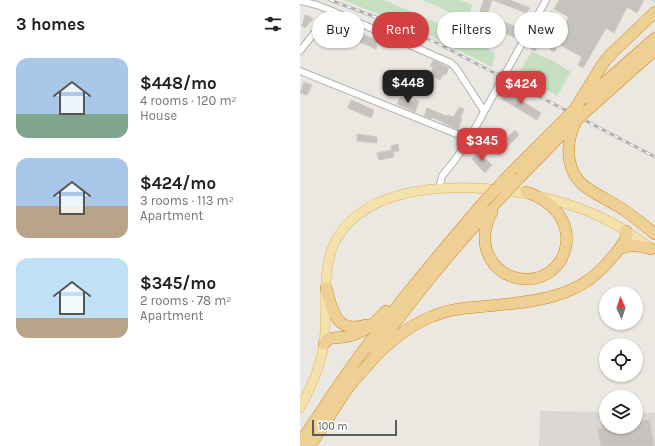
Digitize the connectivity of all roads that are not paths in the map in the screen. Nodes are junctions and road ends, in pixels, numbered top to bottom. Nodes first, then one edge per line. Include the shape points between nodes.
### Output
1 (546, 0) edge
2 (300, 1) edge
3 (332, 11) junction
4 (655, 12) edge
5 (655, 38) edge
6 (655, 50) edge
7 (300, 52) edge
8 (300, 71) edge
9 (484, 111) junction
10 (575, 115) junction
11 (469, 139) junction
12 (439, 189) junction
13 (526, 192) junction
14 (496, 204) junction
15 (626, 231) junction
16 (655, 234) edge
17 (619, 249) junction
18 (653, 251) edge
19 (439, 253) junction
20 (326, 288) junction
21 (382, 315) junction
22 (324, 344) junction
23 (348, 388) junction
24 (300, 408) edge
25 (300, 444) edge
26 (310, 446) edge

1 - 9 street
2 - 3 street
3 - 7 street
3 - 9 street via 451,63
4 - 10 highway via 604,62
5 - 10 highway via 603,82
6 - 10 highway
8 - 11 street
9 - 11 street
10 - 14 highway, bridge
10 - 16 highway via 568,155 572,171 578,180
10 - 19 highway, bridge via 509,175
11 - 12 street via 442,176
12 - 13 main road via 483,188
12 - 20 main road via 388,199 373,205 352,220 339,235 331,251 326,269
13 - 14 highway via 552,206 561,216 566,231 567,242 562,257 551,271 540,276 528,279 511,276 500,270 492,261 485,231
13 - 15 main road via 574,206
14 - 23 highway via 422,288
15 - 17 highway via 626,238
15 - 18 main road
17 - 18 highway via 634,245
17 - 23 highway via 599,272 584,284 566,293 540,300 449,310 424,319 390,343
19 - 21 highway via 410,281
19 - 25 highway via 386,320
20 - 21 highway via 333,313 342,324 363,326
20 - 22 main road
21 - 22 highway via 361,331 349,336 328,339
22 - 24 main road via 316,376
23 - 26 highway

